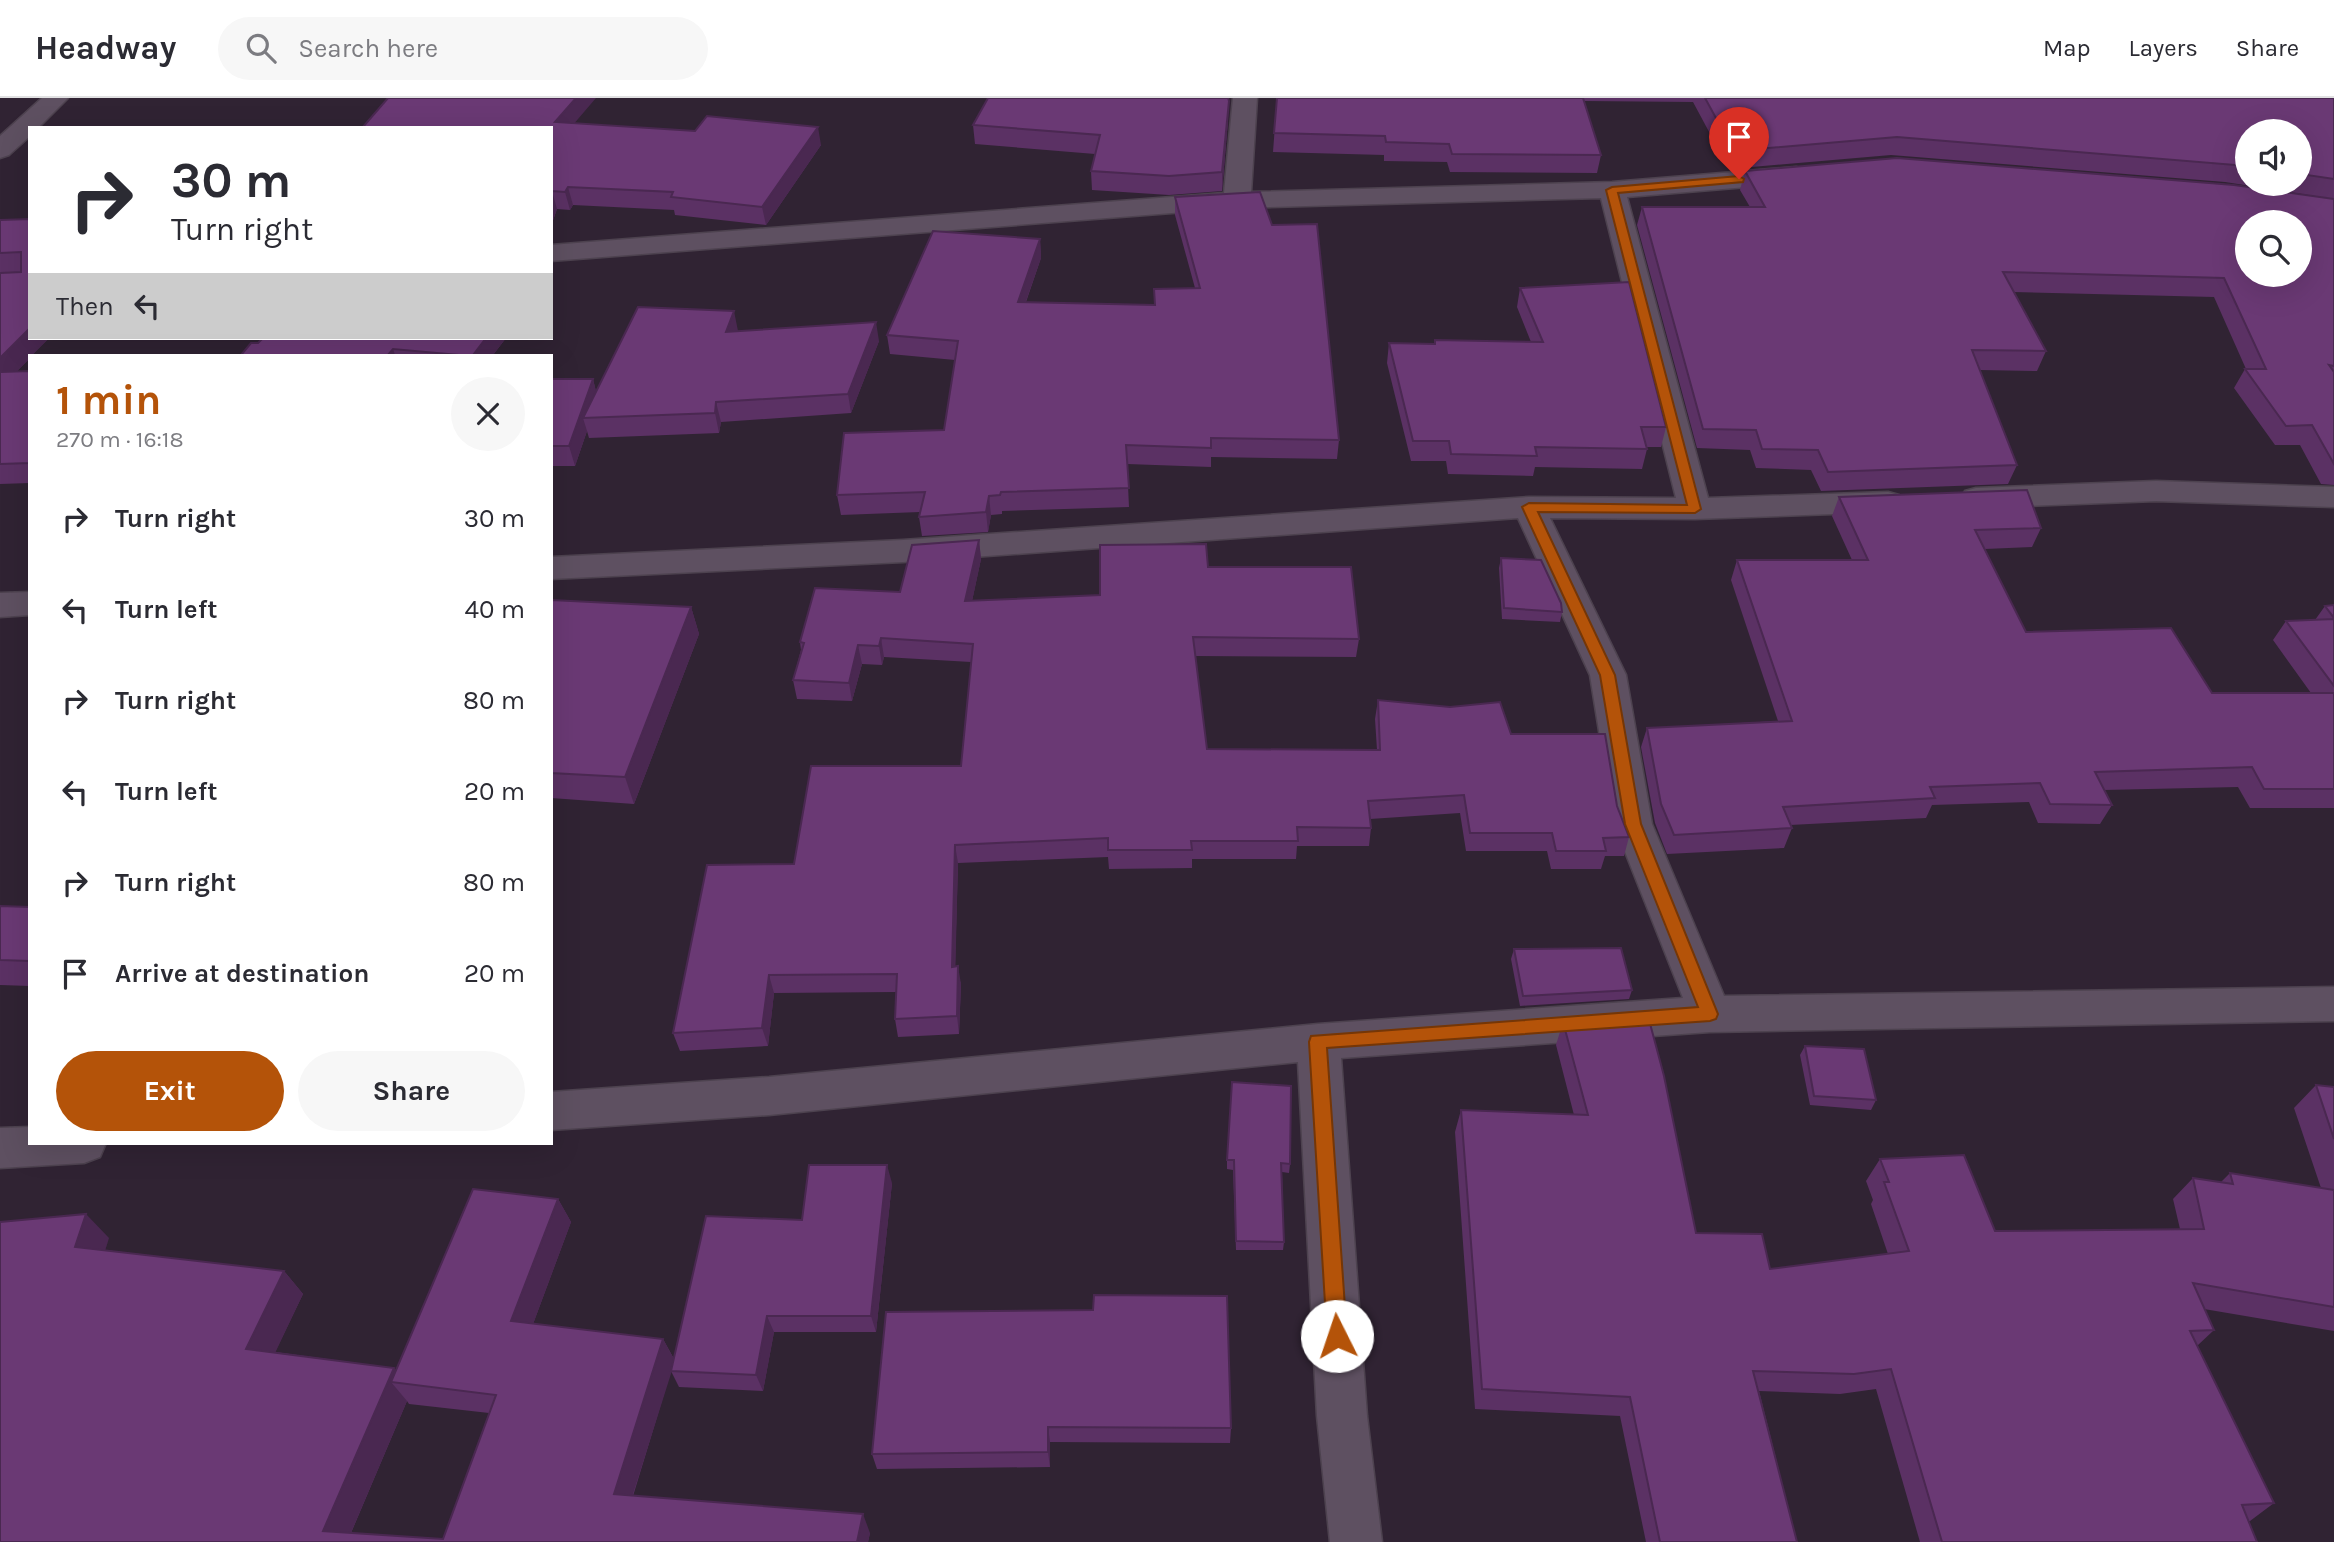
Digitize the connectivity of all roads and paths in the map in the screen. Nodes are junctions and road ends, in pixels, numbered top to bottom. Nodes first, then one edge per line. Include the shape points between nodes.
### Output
1 (56, 98) edge
2 (1245, 98) edge
3 (0, 150) edge
4 (1825, 172) edge
5 (1612, 190) junction
6 (1237, 200) junction
7 (553, 253) edge
8 (2334, 497) edge
9 (1953, 499) edge
10 (1912, 501) edge
11 (1529, 507) junction
12 (1695, 509) junction
13 (553, 568) edge
14 (28, 603) edge
15 (0, 605) edge
16 (2334, 1004) edge
17 (1710, 1014) junction
18 (1318, 1042) junction
19 (553, 1111) edge
20 (56, 1145) edge
21 (0, 1149) edge
22 (1356, 1542) edge

1 - 3 street
2 - 6 street
4 - 5 street
5 - 6 street
5 - 12 street
6 - 7 street
8 - 9 street via 2156,491
10 - 12 street
11 - 12 street
11 - 13 street via 903,551
11 - 17 street via 1608,675 1633,824
14 - 15 street
16 - 17 street
17 - 18 street
18 - 19 street via 783,1095
18 - 22 street via 1342,1416
20 - 21 street

